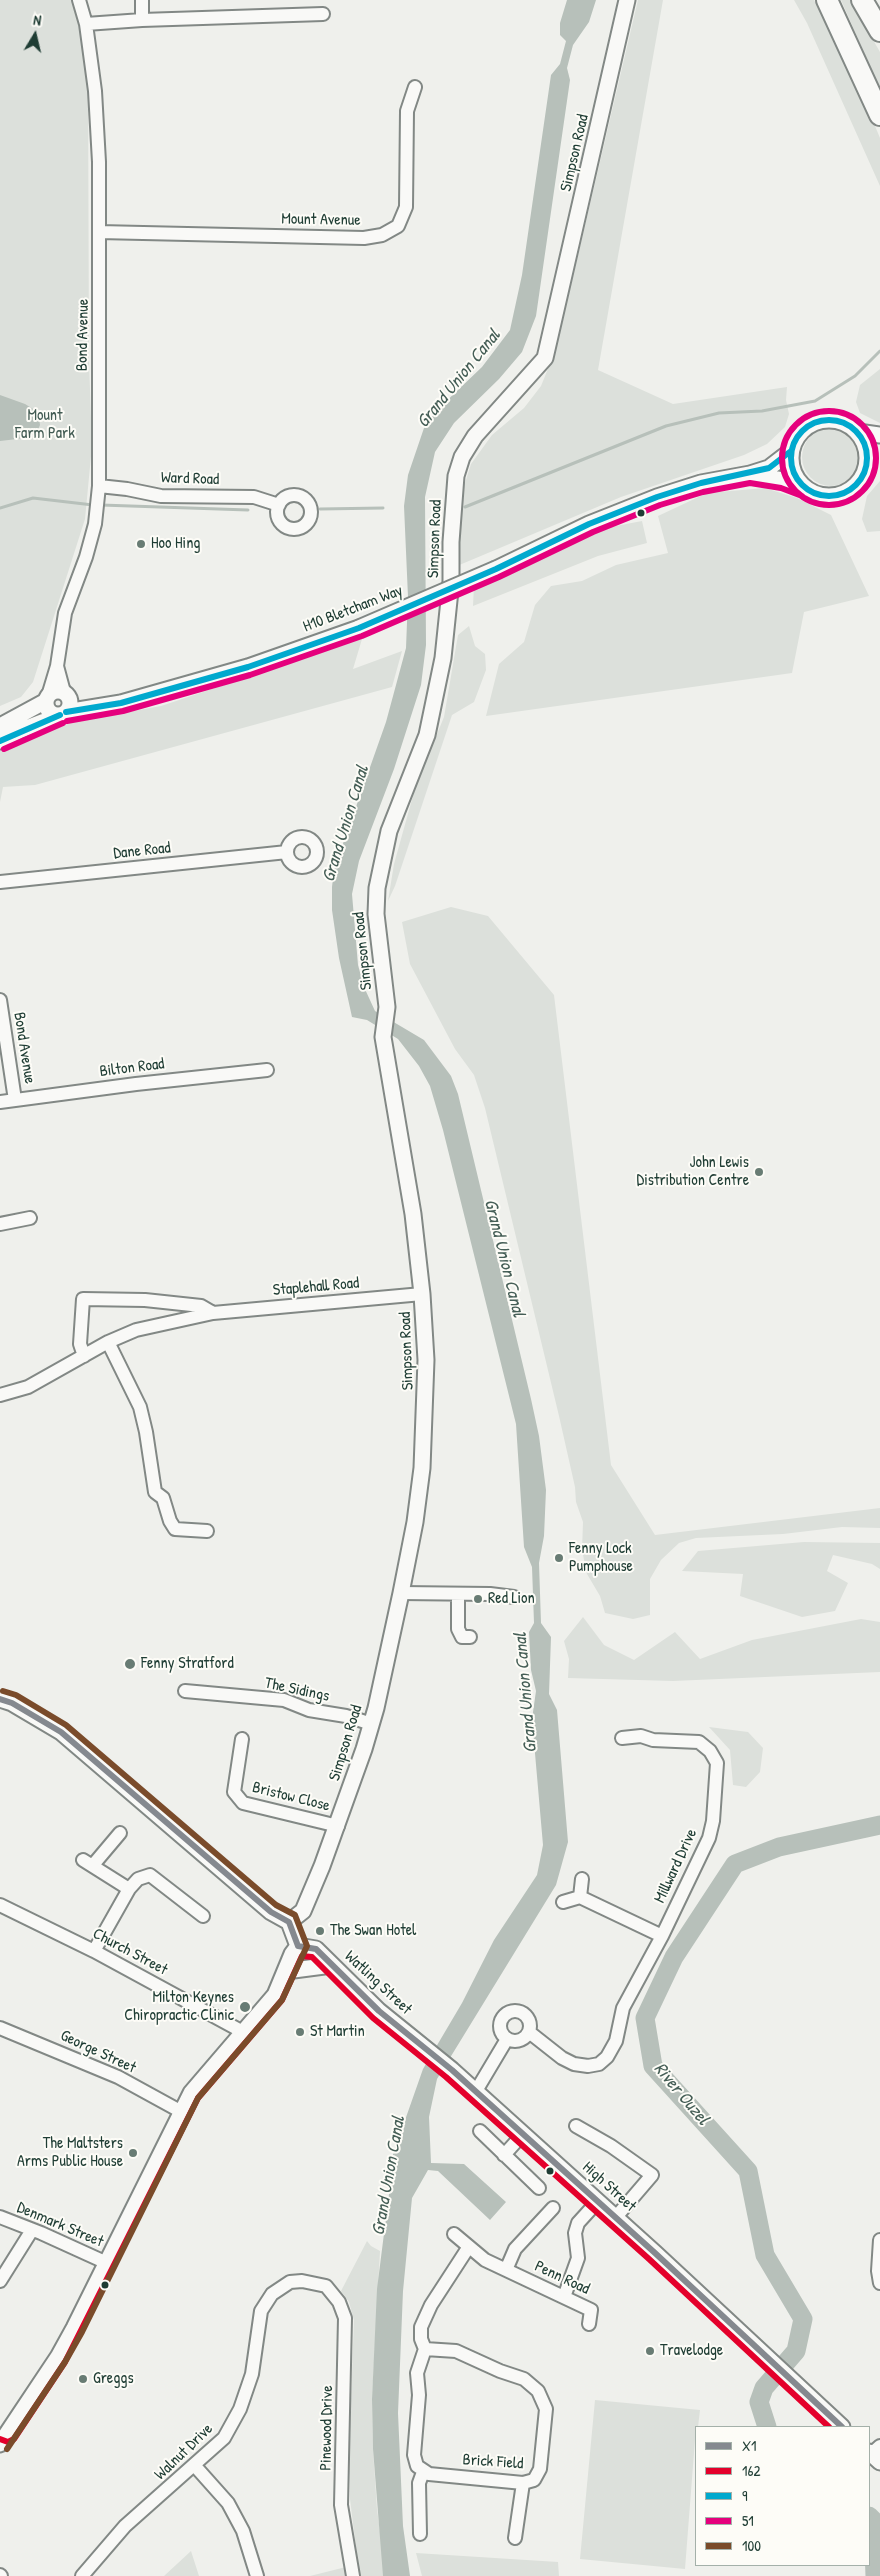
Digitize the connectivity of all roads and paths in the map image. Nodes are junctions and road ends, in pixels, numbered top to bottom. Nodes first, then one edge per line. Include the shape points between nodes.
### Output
1 (79, 0) edge
2 (142, 0) edge
3 (627, 0) edge
4 (827, 0) edge
5 (862, 0) edge
6 (323, 14) dead end
7 (142, 20) junction
8 (86, 24) junction
9 (880, 30) edge
10 (415, 87) dead end
11 (880, 115) edge
12 (99, 232) junction
13 (858, 432) junction
14 (880, 435) edge
15 (791, 451) junction
16 (880, 466) edge
17 (750, 474) junction
18 (863, 475) junction
19 (99, 486) junction
20 (805, 488) junction
21 (279, 505) dead end
22 (57, 666) junction
23 (47, 698) junction
24 (65, 705) junction
25 (0, 726) edge
26 (0, 741) edge
27 (287, 852) dead end
28 (0, 882) edge
29 (0, 1000) edge
30 (267, 1070) dead end
31 (15, 1100) junction
32 (0, 1102) edge
33 (30, 1218) dead end
34 (0, 1224) edge
35 (422, 1294) junction
36 (214, 1313) junction
37 (108, 1342) junction
38 (84, 1356) junction
39 (0, 1395) edge
40 (207, 1532) dead end
41 (401, 1593) junction
42 (458, 1595) junction
43 (514, 1597) dead end
44 (470, 1637) dead end
45 (185, 1691) dead end
46 (0, 1699) edge
47 (372, 1724) junction
48 (622, 1738) dead end
49 (242, 1739) dead end
50 (338, 1826) junction
51 (120, 1833) dead end
52 (582, 1879) dead end
53 (129, 1889) junction
54 (580, 1897) junction
55 (562, 1902) dead end
56 (0, 1905) edge
57 (203, 1916) dead end
58 (289, 1922) junction
59 (662, 1936) junction
60 (298, 1946) junction
61 (94, 1951) junction
62 (332, 1965) junction
63 (286, 1971) junction
64 (0, 2028) edge
65 (243, 2032) junction
66 (529, 2032) junction
67 (507, 2039) junction
68 (432, 2052) joint
69 (476, 2091) junction
70 (180, 2111) junction
71 (576, 2126) dead end
72 (480, 2131) dead end
73 (523, 2134) junction
74 (504, 2155) junction
75 (538, 2188) dead end
76 (598, 2201) junction
77 (553, 2208) dead end
78 (616, 2216) junction
79 (0, 2218) edge
80 (32, 2230) junction
81 (454, 2234) dead end
82 (880, 2240) edge
83 (468, 2248) junction
84 (107, 2263) junction
85 (506, 2270) junction
86 (879, 2277) edge
87 (0, 2281) edge
88 (326, 2286) joint
89 (564, 2297) junction
90 (589, 2324) dead end
91 (425, 2349) junction
92 (841, 2426) edge
93 (2, 2435) edge
94 (195, 2466) junction
95 (424, 2472) junction
96 (523, 2483) junction
97 (420, 2534) dead end
98 (515, 2538) dead end
99 (82, 2576) edge
100 (257, 2576) edge
101 (353, 2576) edge

1 - 8 street, Bond Avenue
2 - 7 street
3 - 35 street, Simpson Road via 545,358 475,436 462,456 456,476 443,658 427,735 389,831 376,888 386,1007 383,1037 414,1214
4 - 11 highway
5 - 9 highway
6 - 7 street
7 - 8 street
8 - 12 street, Bond Avenue via 99,153
10 - 12 street, Mount Avenue via 408,111 406,207 398,226 382,235 364,238
12 - 19 street, Bond Avenue
13 - 14 street
13 - 15 street via 840,421 819,421 800,432
13 - 18 street via 867,453
15 - 17 street, H10 Bletcham Way via 768,468
15 - 20 street via 793,471
16 - 18 street
17 - 20 street, H10 Bletcham Way
17 - 24 street, H10 Bletcham Way, bridge via 701,483 657,497 589,524 496,569 359,628 248,667 102,707
18 - 20 street via 856,485 840,494 822,495
19 - 21 street, Ward Road via 161,496 254,497
19 - 22 street, Bond Avenue via 86,557 65,613
22 - 23 street, Bond Avenue
22 - 24 street, Bond Avenue
23 - 24 street via 57,691
23 - 24 street via 50,712
23 - 25 street
24 - 26 street
27 - 28 street, Dane Road
29 - 31 street, Bond Avenue
30 - 31 street, Bilton Road
31 - 32 street, Bilton Road
33 - 34 street
35 - 36 street, Staplehall Road
35 - 41 street, Simpson Road via 426,1411 415,1522
36 - 37 street, Staplehall Road via 136,1330
36 - 38 street, Staplehall Road via 192,1305 83,1299 80,1344
37 - 38 street, Staplehall Road
37 - 40 street via 140,1407 155,1492 163,1498 170,1522 175,1529
38 - 39 street, Staplehall Road via 28,1387
41 - 42 street
41 - 47 street, Simpson Road
42 - 43 street
42 - 44 street via 458,1629 462,1637
45 - 47 street, The Sidings via 284,1700 309,1710
46 - 58 street via 61,1732 271,1912
47 - 50 street, Simpson Road
48 - 59 street, Millward Drive via 641,1736 653,1740 699,1742 710,1750 717,1763 709,1838
49 - 50 street, Bristow Close via 234,1792 243,1803
50 - 58 street, Simpson Road via 302,1911
51 - 53 street via 88,1863
52 - 54 street
53 - 57 street via 138,1879 150,1876
53 - 61 street
54 - 55 street
54 - 59 street
56 - 61 street, Church Street
58 - 60 street
59 - 66 street, Millward Drive via 623,2008 612,2050 599,2064 574,2064
60 - 62 street, Watling Street via 316,1949
60 - 63 street
61 - 65 street, Church Street
62 - 63 street
62 - 68 street, Watling Street via 379,2011
63 - 65 street via 278,1990
64 - 70 street, George Street via 110,2073
65 - 70 street via 211,2067
66 - 67 street via 522,2040
66 - 67 street, Millward Drive via 530,2023 525,2015 512,2011 504,2015 500,2024
67 - 69 street
68 - 69 street, High Street
69 - 73 street, High Street
70 - 84 street
71 - 78 street via 652,2175
72 - 74 street
73 - 74 street
73 - 76 street, High Street
74 - 75 street
76 - 78 street, High Street
76 - 89 street via 578,2223 575,2233 578,2258
77 - 85 street, Penn Road via 520,2243
78 - 92 street, High Street
79 - 80 street, Denmark Street
80 - 84 street, Denmark Street
80 - 87 street
81 - 83 street, Penn Road
82 - 86 street
83 - 85 street, Penn Road
83 - 91 street via 431,2305 421,2327
84 - 93 street via 58,2357
85 - 89 street, Penn Road
88 - 94 street, Walnut Drive via 290,2282 272,2294 261,2311 252,2374 240,2409 224,2438
88 - 101 street, Pinewood Drive via 339,2302 345,2318 341,2505
89 - 90 street, Penn Road via 591,2310
91 - 95 street via 417,2373 419,2395 414,2455 417,2466
91 - 96 street, Brick Field via 456,2351 524,2379 538,2391 546,2409 540,2469 534,2480
94 - 99 street, Walnut Drive via 125,2526
94 - 100 street via 228,2503 243,2531
95 - 96 street, Brick Field
95 - 97 street via 419,2482
96 - 98 street

